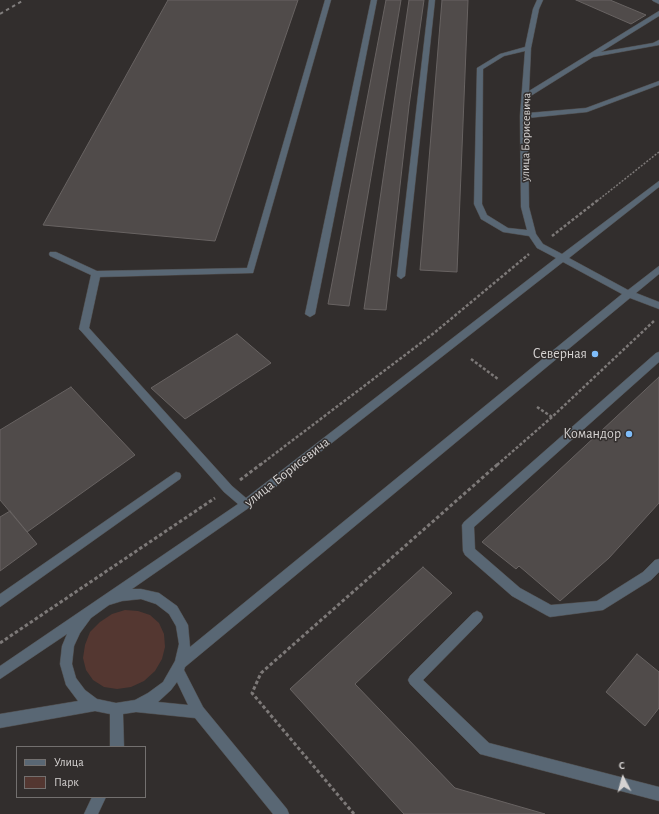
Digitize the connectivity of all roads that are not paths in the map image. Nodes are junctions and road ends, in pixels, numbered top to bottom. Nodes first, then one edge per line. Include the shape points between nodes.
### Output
1 (328, 0) edge
2 (374, 0) edge
3 (432, 0) edge
4 (540, 0) edge
5 (655, 0) edge
6 (659, 2) edge
7 (659, 12) edge
8 (658, 44) edge
9 (528, 48) junction
10 (588, 56) junction
11 (659, 83) edge
12 (526, 96) junction
13 (524, 116) junction
14 (659, 183) edge
15 (532, 234) junction
16 (53, 254) dead end
17 (564, 258) junction
18 (659, 270) edge
19 (96, 274) junction
20 (401, 276) dead end
21 (629, 294) junction
22 (659, 306) edge
23 (310, 314) dead end
24 (659, 356) edge
25 (176, 476) dead end
26 (246, 504) junction
27 (659, 564) edge
28 (0, 600) edge
29 (102, 602) junction
30 (477, 617) dead end
31 (179, 667) junction
32 (0, 672) edge
33 (95, 704) junction
34 (136, 706) junction
35 (116, 709) junction
36 (198, 712) junction
37 (0, 721) edge
38 (117, 746) edge
39 (659, 794) edge
40 (99, 798) edge
41 (91, 814) edge
42 (282, 814) edge

1 - 19 street via 250,271
2 - 23 street
3 - 20 street
4 - 9 street, улица Борисевича
5 - 6 street
7 - 10 street
8 - 10 street
9 - 12 street, улица Борисевича
9 - 15 street via 502,55 480,68 478,204 484,217 506,230
10 - 12 street
11 - 13 street via 587,110
12 - 13 street, улица Борисевича
13 - 15 street, улица Борисевича via 526,207
14 - 17 street, улица Борисевича
15 - 17 street, улица Борисевича via 540,246
16 - 19 street
17 - 21 street
17 - 26 street, улица Борисевича
18 - 21 street
19 - 26 street via 84,329 228,489
21 - 22 street
21 - 31 street
24 - 27 street via 468,525 469,551 516,592 550,611 599,606 647,576
25 - 28 street
26 - 29 street, улица Борисевича
29 - 31 street via 122,595 141,594 159,599 173,610 182,625 185,644
29 - 32 street, улица Борисевича
29 - 33 street via 87,614 75,629 68,646 66,664 70,680 80,695
30 - 39 street via 414,680 485,749
31 - 34 street via 167,686 153,698
31 - 36 street
33 - 35 street
33 - 37 street
34 - 35 street
34 - 36 street
35 - 38 street
36 - 42 street
40 - 41 street

